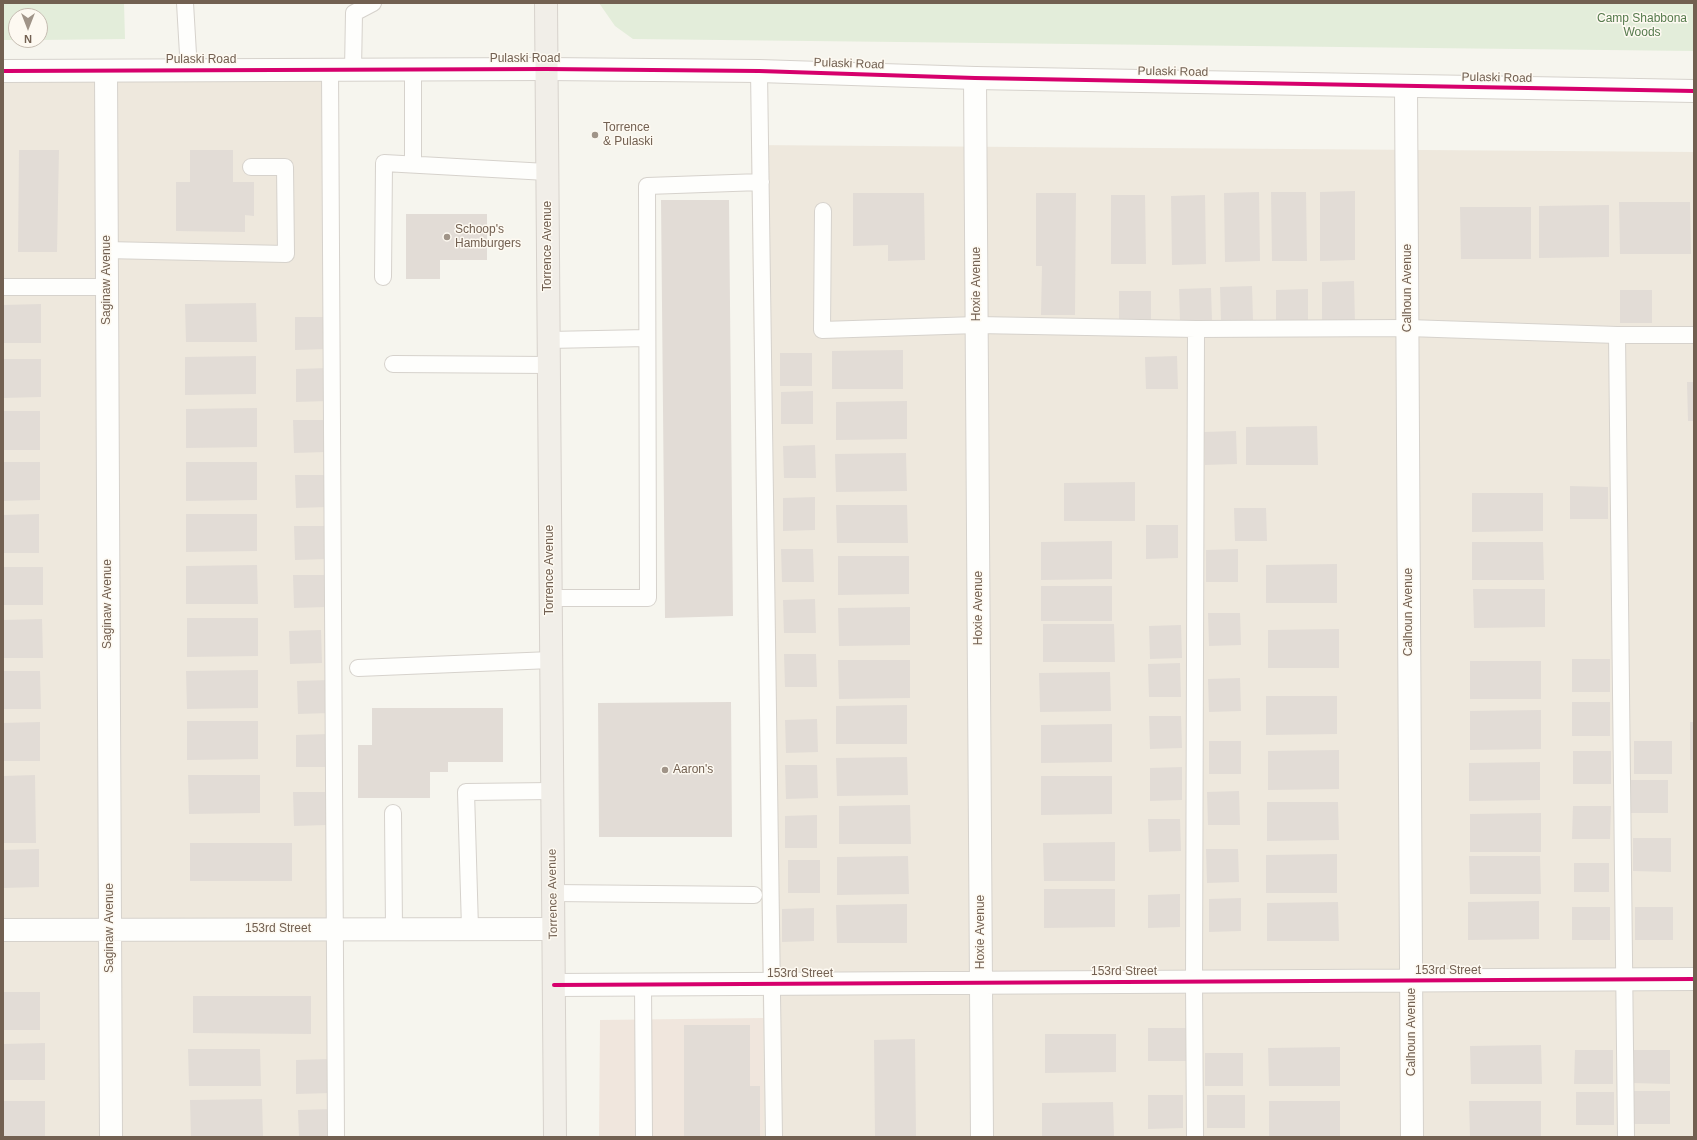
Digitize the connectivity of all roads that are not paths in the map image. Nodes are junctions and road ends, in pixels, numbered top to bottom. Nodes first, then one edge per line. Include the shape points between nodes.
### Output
1 (185, 3) edge
2 (373, 3) edge
3 (546, 3) edge
4 (350, 8) edge
5 (413, 69) junction
6 (546, 69) junction
7 (106, 70) junction
8 (189, 70) junction
9 (330, 70) junction
10 (353, 70) junction
11 (3, 71) edge
12 (759, 72) junction
13 (975, 78) junction
14 (1406, 87) junction
15 (1694, 91) edge
16 (413, 164) junction
17 (251, 167) dead end
18 (547, 172) junction
19 (761, 182) junction
20 (823, 211) dead end
21 (106, 250) junction
22 (383, 277) dead end
23 (3, 287) edge
24 (107, 287) junction
25 (977, 325) junction
26 (1408, 328) junction
27 (1196, 329) junction
28 (1617, 335) junction
29 (1694, 335) edge
30 (647, 338) junction
31 (548, 340) junction
32 (393, 364) dead end
33 (549, 365) junction
34 (550, 598) junction
35 (551, 660) junction
36 (358, 668) dead end
37 (552, 790) junction
38 (393, 813) dead end
39 (553, 894) junction
40 (754, 895) dead end
41 (470, 928) junction
42 (334, 929) junction
43 (394, 929) junction
44 (553, 929) junction
45 (3, 930) edge
46 (110, 930) junction
47 (1624, 980) junction
48 (1694, 980) edge
49 (1412, 981) junction
50 (1194, 982) junction
51 (981, 983) junction
52 (643, 984) junction
53 (773, 984) junction
54 (554, 985) junction
55 (111, 1137) edge
56 (336, 1137) edge
57 (555, 1137) edge
58 (644, 1137) edge
59 (774, 1137) edge
60 (982, 1137) edge
61 (1196, 1137) edge
62 (1412, 1137) edge
63 (1626, 1137) edge

1 - 8 lane
2 - 4 lane
3 - 6 main road, Torrence Avenue
4 - 10 lane
5 - 6 street, Pulaski Road
5 - 10 street, Pulaski Road
5 - 16 lane
6 - 12 street, Pulaski Road
6 - 18 main road, Torrence Avenue
7 - 8 street, Pulaski Road
7 - 11 street, Pulaski Road
7 - 21 street, Saginaw Avenue
8 - 9 street, Pulaski Road
9 - 10 street, Pulaski Road
9 - 42 lane
12 - 13 street, Pulaski Road
12 - 19 lane
13 - 14 street, Pulaski Road
13 - 25 street, Hoxie Avenue
14 - 15 street, Pulaski Road
14 - 26 street, Calhoun Avenue
16 - 18 lane
16 - 22 lane via 384,163
17 - 21 lane via 285,167 286,254
18 - 31 main road, Torrence Avenue
19 - 30 lane via 647,186
19 - 53 lane
20 - 25 lane via 822,330
21 - 24 street, Saginaw Avenue
23 - 24 lane
24 - 46 street, Saginaw Avenue
25 - 27 lane
25 - 51 street, Hoxie Avenue
26 - 27 lane
26 - 28 lane
26 - 49 street, Calhoun Avenue
27 - 50 lane
28 - 29 lane
28 - 47 lane
30 - 31 lane
30 - 34 lane via 648,598
31 - 33 main road, Torrence Avenue
32 - 33 lane
33 - 34 main road, Torrence Avenue
34 - 35 main road, Torrence Avenue
35 - 36 lane
35 - 37 main road, Torrence Avenue
37 - 39 main road, Torrence Avenue
37 - 41 lane via 466,792
38 - 43 lane
39 - 40 lane
39 - 44 main road, Torrence Avenue
41 - 43 street, 153rd Street
41 - 44 street, 153rd Street
42 - 43 street, 153rd Street
42 - 46 street, 153rd Street
42 - 56 lane
44 - 54 main road, Torrence Avenue
45 - 46 street, 153rd Street
46 - 55 street, Saginaw Avenue
47 - 48 street, 153rd Street
47 - 49 street, 153rd Street
47 - 63 lane
49 - 50 street, 153rd Street
49 - 62 street, Calhoun Avenue
50 - 51 street, 153rd Street
50 - 61 lane
51 - 53 street, 153rd Street
51 - 60 street, Hoxie Avenue
52 - 53 street, 153rd Street
52 - 54 street, 153rd Street
52 - 58 lane
53 - 59 lane
54 - 57 main road, Torrence Avenue

